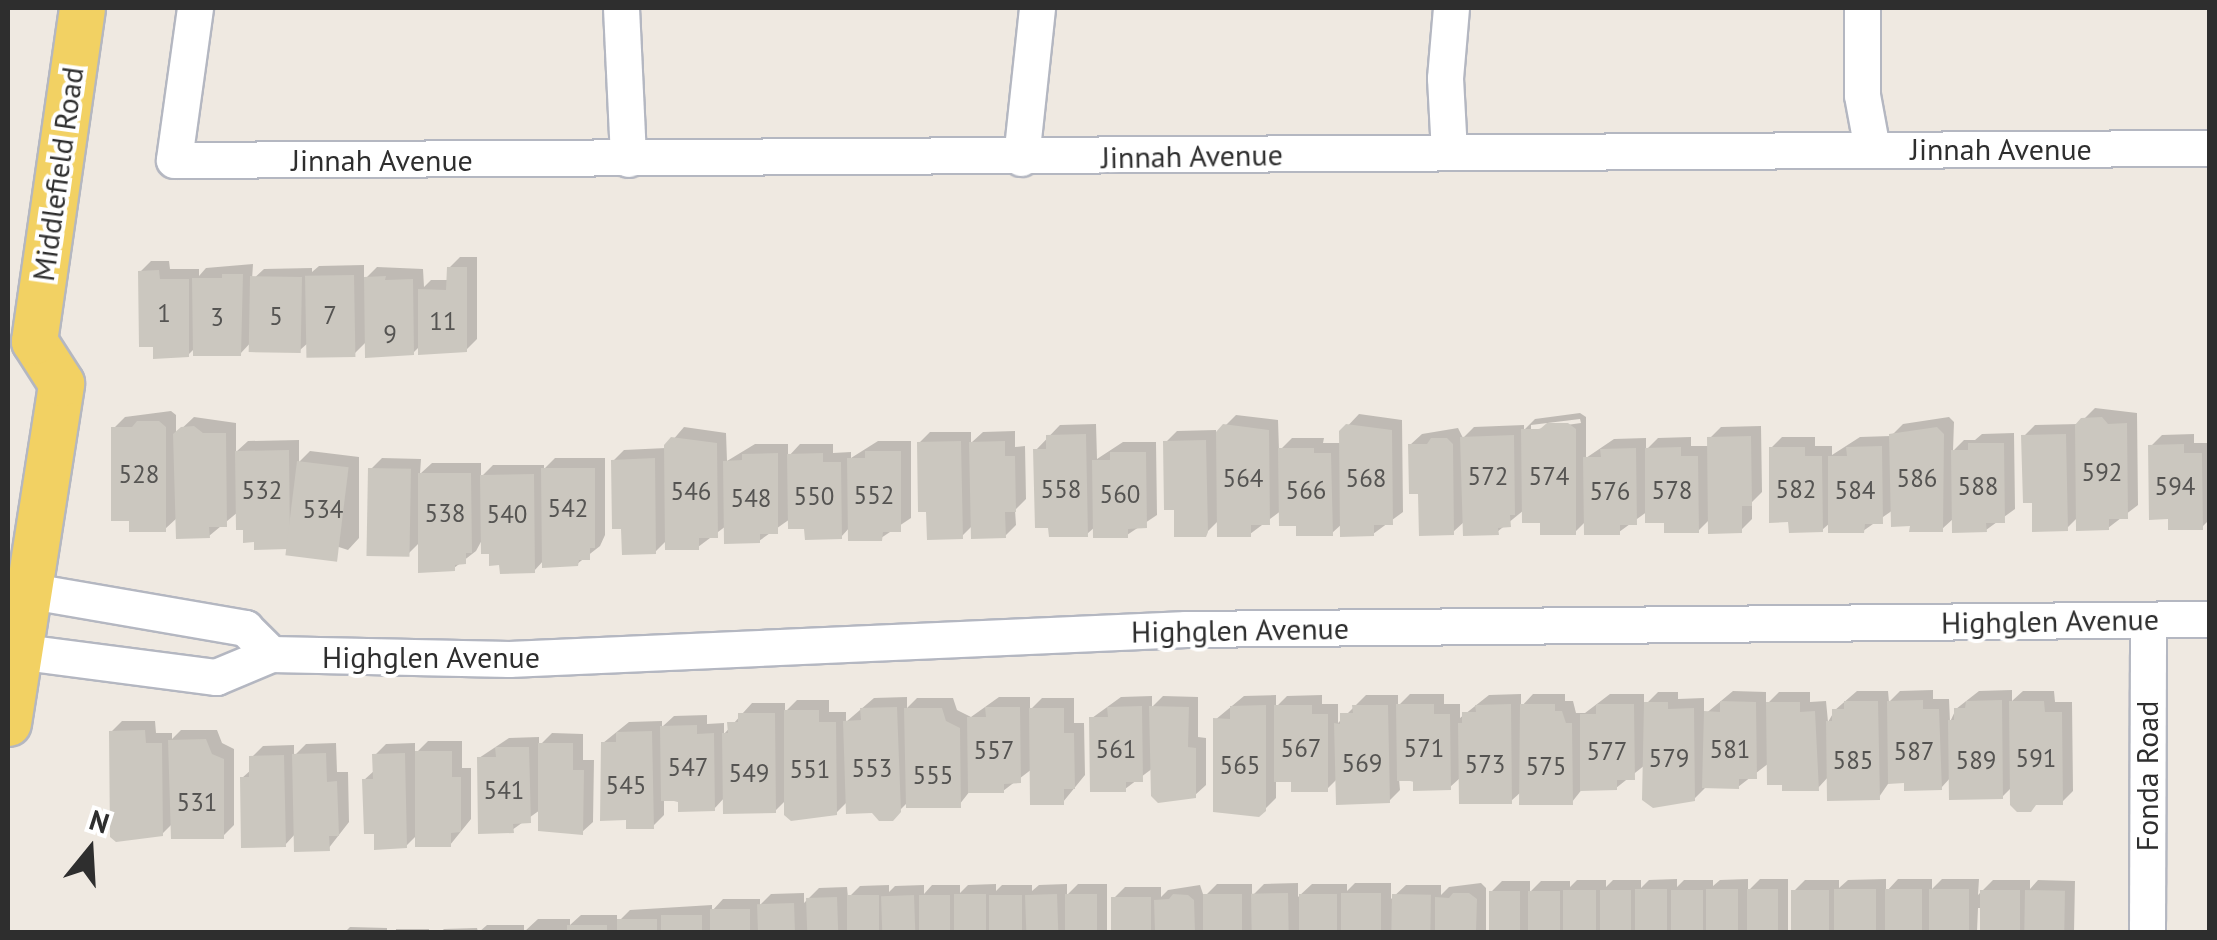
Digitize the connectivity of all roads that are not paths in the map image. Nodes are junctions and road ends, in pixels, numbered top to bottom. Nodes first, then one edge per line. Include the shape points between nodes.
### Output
1 (82, 8) edge
2 (194, 8) edge
3 (622, 8) edge
4 (1038, 8) edge
5 (1451, 8) edge
6 (1862, 8) edge
7 (2210, 148) edge
8 (1872, 149) junction
9 (1449, 152) junction
10 (1022, 158) junction
11 (628, 160) junction
12 (21, 352) edge
13 (18, 589) edge
14 (2210, 619) edge
15 (2148, 620) junction
16 (12, 651) edge
17 (271, 654) junction
18 (8, 723) edge
19 (2146, 932) edge

1 - 12 main road, Middlefield Road
2 - 11 street, Jinnah Avenue via 174,160
3 - 11 street
4 - 10 street
5 - 9 street via 1445,78
6 - 8 street via 1862,95
7 - 8 street, Jinnah Avenue
8 - 9 street, Jinnah Avenue
9 - 10 street, Jinnah Avenue
10 - 11 street, Jinnah Avenue
12 - 13 main road, Middlefield Road via 61,383
13 - 16 main road, Middlefield Road
13 - 17 street via 245,628
14 - 15 street, Highglen Avenue
15 - 17 street, Highglen Avenue via 1186,629 509,659
15 - 19 street, Fonda Road
16 - 17 street, Highglen Avenue via 216,677
16 - 18 main road, Middlefield Road

